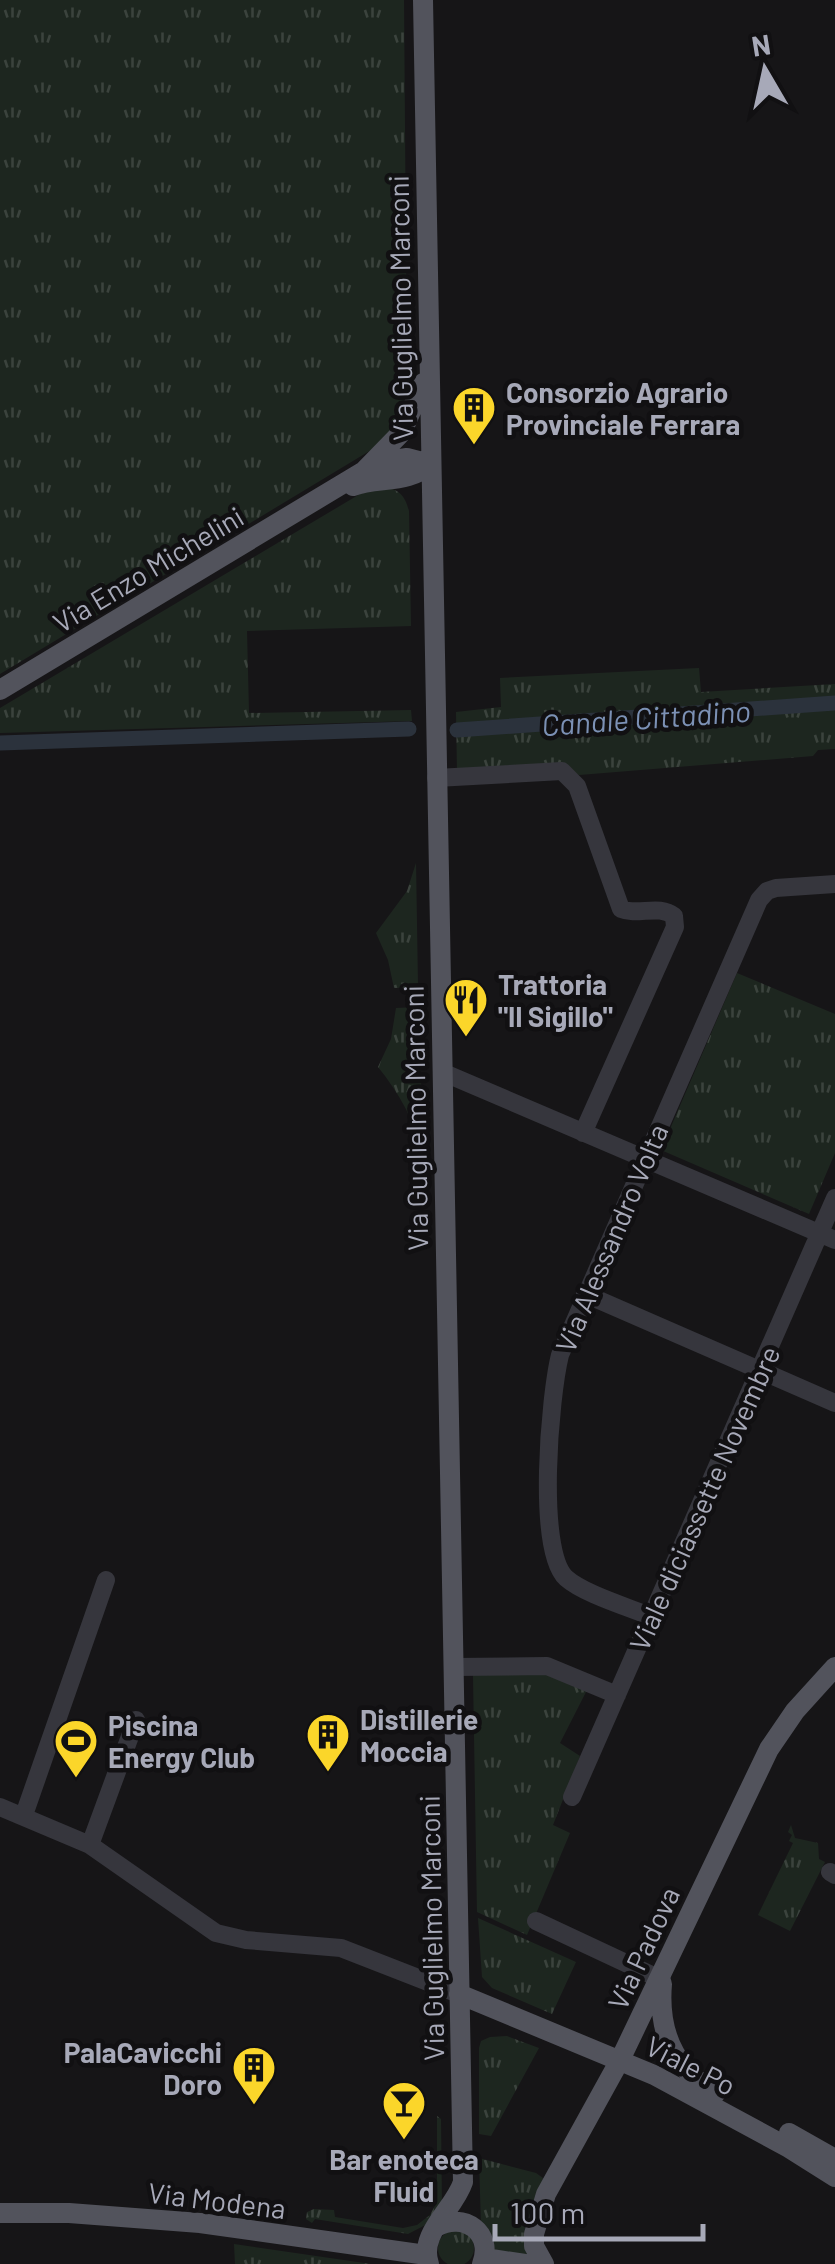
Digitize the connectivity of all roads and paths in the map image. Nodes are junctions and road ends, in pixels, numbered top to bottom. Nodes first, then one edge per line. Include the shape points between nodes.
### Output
1 (423, 0) edge
2 (429, 368) junction
3 (374, 463) junction
4 (430, 464) junction
5 (401, 478) junction
6 (325, 495) junction
7 (432, 528) junction
8 (0, 690) edge
9 (436, 778) junction
10 (835, 884) edge
11 (442, 1072) junction
12 (584, 1132) junction
13 (644, 1158) junction
14 (835, 1198) edge
15 (827, 1237) edge
16 (585, 1294) junction
17 (759, 1371) junction
18 (835, 1403) edge
19 (106, 1580) dead end
20 (652, 1617) junction
21 (835, 1667) edge
22 (453, 1668) junction
23 (617, 1695) junction
24 (136, 1720) dead end
25 (572, 1797) dead end
26 (0, 1807) edge
27 (24, 1816) junction
28 (90, 1845) junction
29 (536, 1921) dead end
30 (661, 1977) junction
31 (459, 1994) junction
32 (620, 2060) junction
33 (835, 2159) edge
34 (835, 2178) edge
35 (464, 2182) junction
36 (0, 2213) edge
37 (472, 2225) junction
38 (436, 2227) junction
39 (427, 2259) edge
40 (483, 2261) edge
41 (525, 2264) edge
42 (544, 2264) edge

1 - 2 main road, Via Guglielmo Marconi
2 - 3 main road, Via Enzo Michelini via 410,419
2 - 4 main road, Via Guglielmo Marconi
3 - 4 main road via 407,458
3 - 6 main road, Via Enzo Michelini
4 - 5 main road, Via Enzo Michelini
4 - 7 main road, Via Guglielmo Marconi
5 - 6 main road, Via Enzo Michelini
5 - 7 main road via 422,496
6 - 8 main road, Via Enzo Michelini
7 - 9 main road, Via Guglielmo Marconi
9 - 11 main road, Via Guglielmo Marconi
9 - 12 street via 562,771 577,786 621,908 674,916 675,927
10 - 13 street, Via Alessandro Volta via 776,888 759,900
11 - 12 street
11 - 22 main road, Via Guglielmo Marconi
12 - 13 street
13 - 15 street
13 - 16 street, Via Alessandro Volta
14 - 15 street, Viale diciassette Novembre
15 - 17 street, Viale diciassette Novembre
16 - 17 street
16 - 20 street, Via Alessandro Volta via 553,1384 551,1546 566,1578
17 - 18 street
17 - 20 street, Viale diciassette Novembre
19 - 27 street
20 - 23 street, Viale diciassette Novembre
21 - 30 main road, Via Padova via 769,1749
22 - 23 street via 547,1666
22 - 31 main road, Via Guglielmo Marconi
23 - 25 street, Viale diciassette Novembre
24 - 28 street
26 - 27 street
27 - 28 street
28 - 31 street via 216,1933 341,1948
29 - 30 street
30 - 32 main road, Via Padova
30 - 33 main road, Viale Po via 662,2025 684,2070
31 - 32 main road, Viale Po
31 - 35 main road, Via Guglielmo Marconi
32 - 34 main road, Viale Po via 707,2102
32 - 42 main road, Via Padova via 536,2218 534,2246
35 - 37 main road
35 - 38 main road
36 - 39 main road, Via Modena via 200,2222
37 - 38 main road via 454,2220
37 - 40 main road via 482,2236
38 - 39 main road, Via Modena
40 - 41 main road

